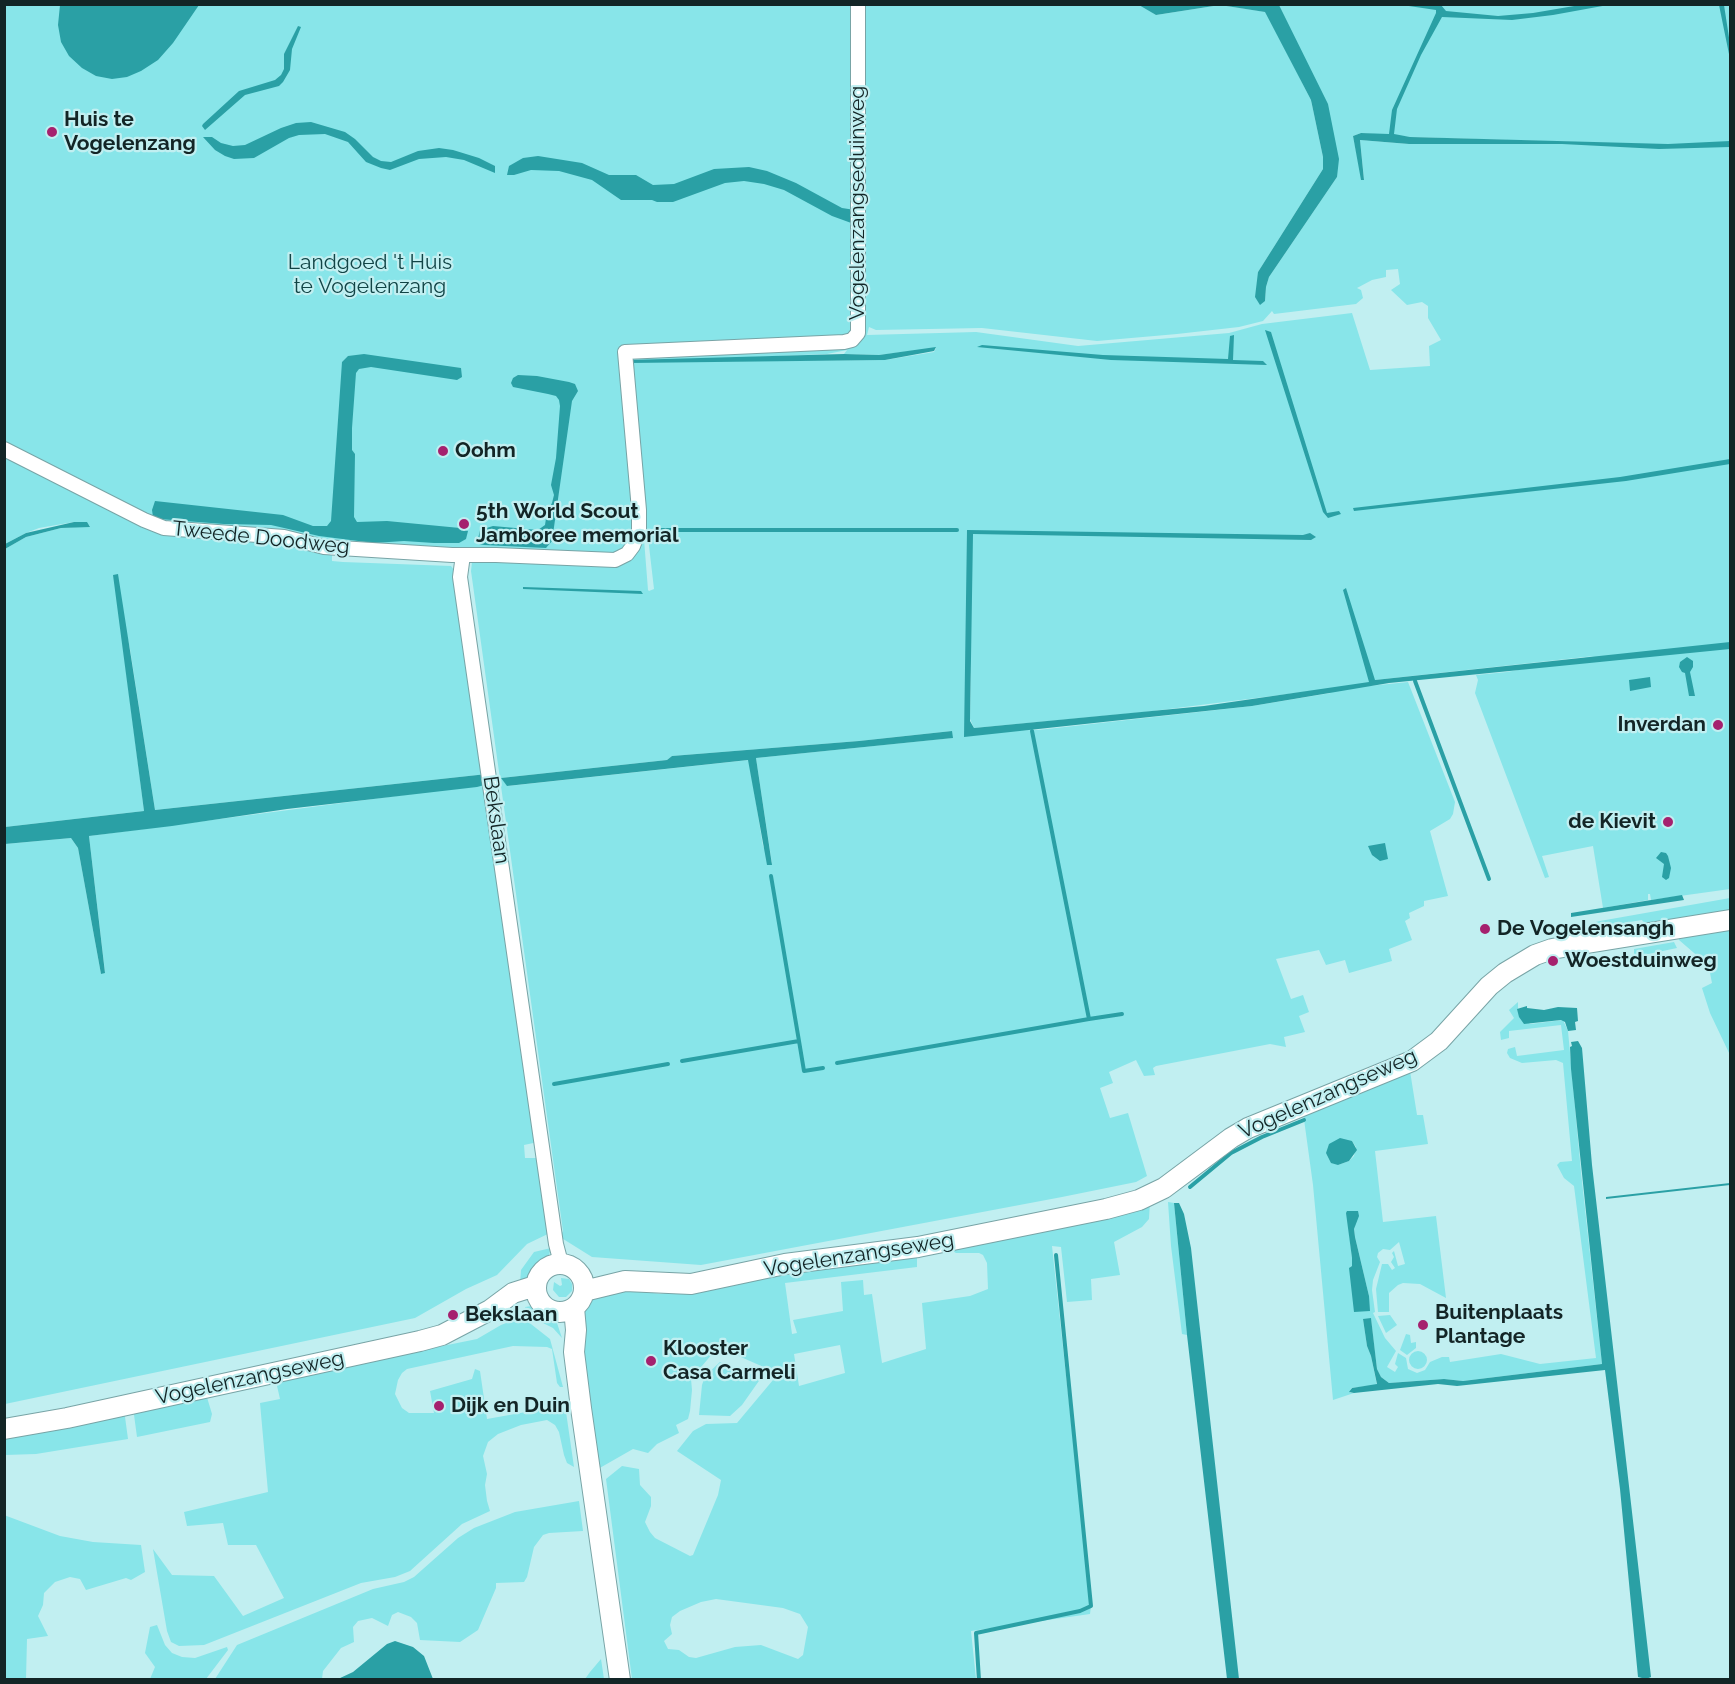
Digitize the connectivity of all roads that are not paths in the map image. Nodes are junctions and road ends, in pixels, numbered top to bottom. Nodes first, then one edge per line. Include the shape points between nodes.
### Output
1 (858, 4) edge
2 (4, 449) edge
3 (463, 555) junction
4 (1731, 920) edge
5 (561, 1263) junction
6 (583, 1284) junction
7 (537, 1293) junction
8 (566, 1310) junction
9 (4, 1429) edge
10 (620, 1680) edge

1 - 3 street, Vogelenzangseduinweg via 858,333 843,342 625,352 639,510 639,530 627,554 615,560
2 - 3 street, Tweede Doodweg via 164,528 284,537 324,547
3 - 5 street, Bekslaan via 460,577
4 - 6 main road, Vogelenzangseweg via 1535,955 1489,986 1439,1041 1412,1061 1248,1128 1164,1188 1139,1200 926,1245 785,1264 691,1284 625,1281 609,1275
5 - 6 main road via 575,1268
5 - 7 main road via 546,1268 539,1276
6 - 8 main road via 582,1299
7 - 8 main road via 545,1307
7 - 9 main road, Vogelenzangseweg via 513,1293 442,1335 420,1341
8 - 10 main road

